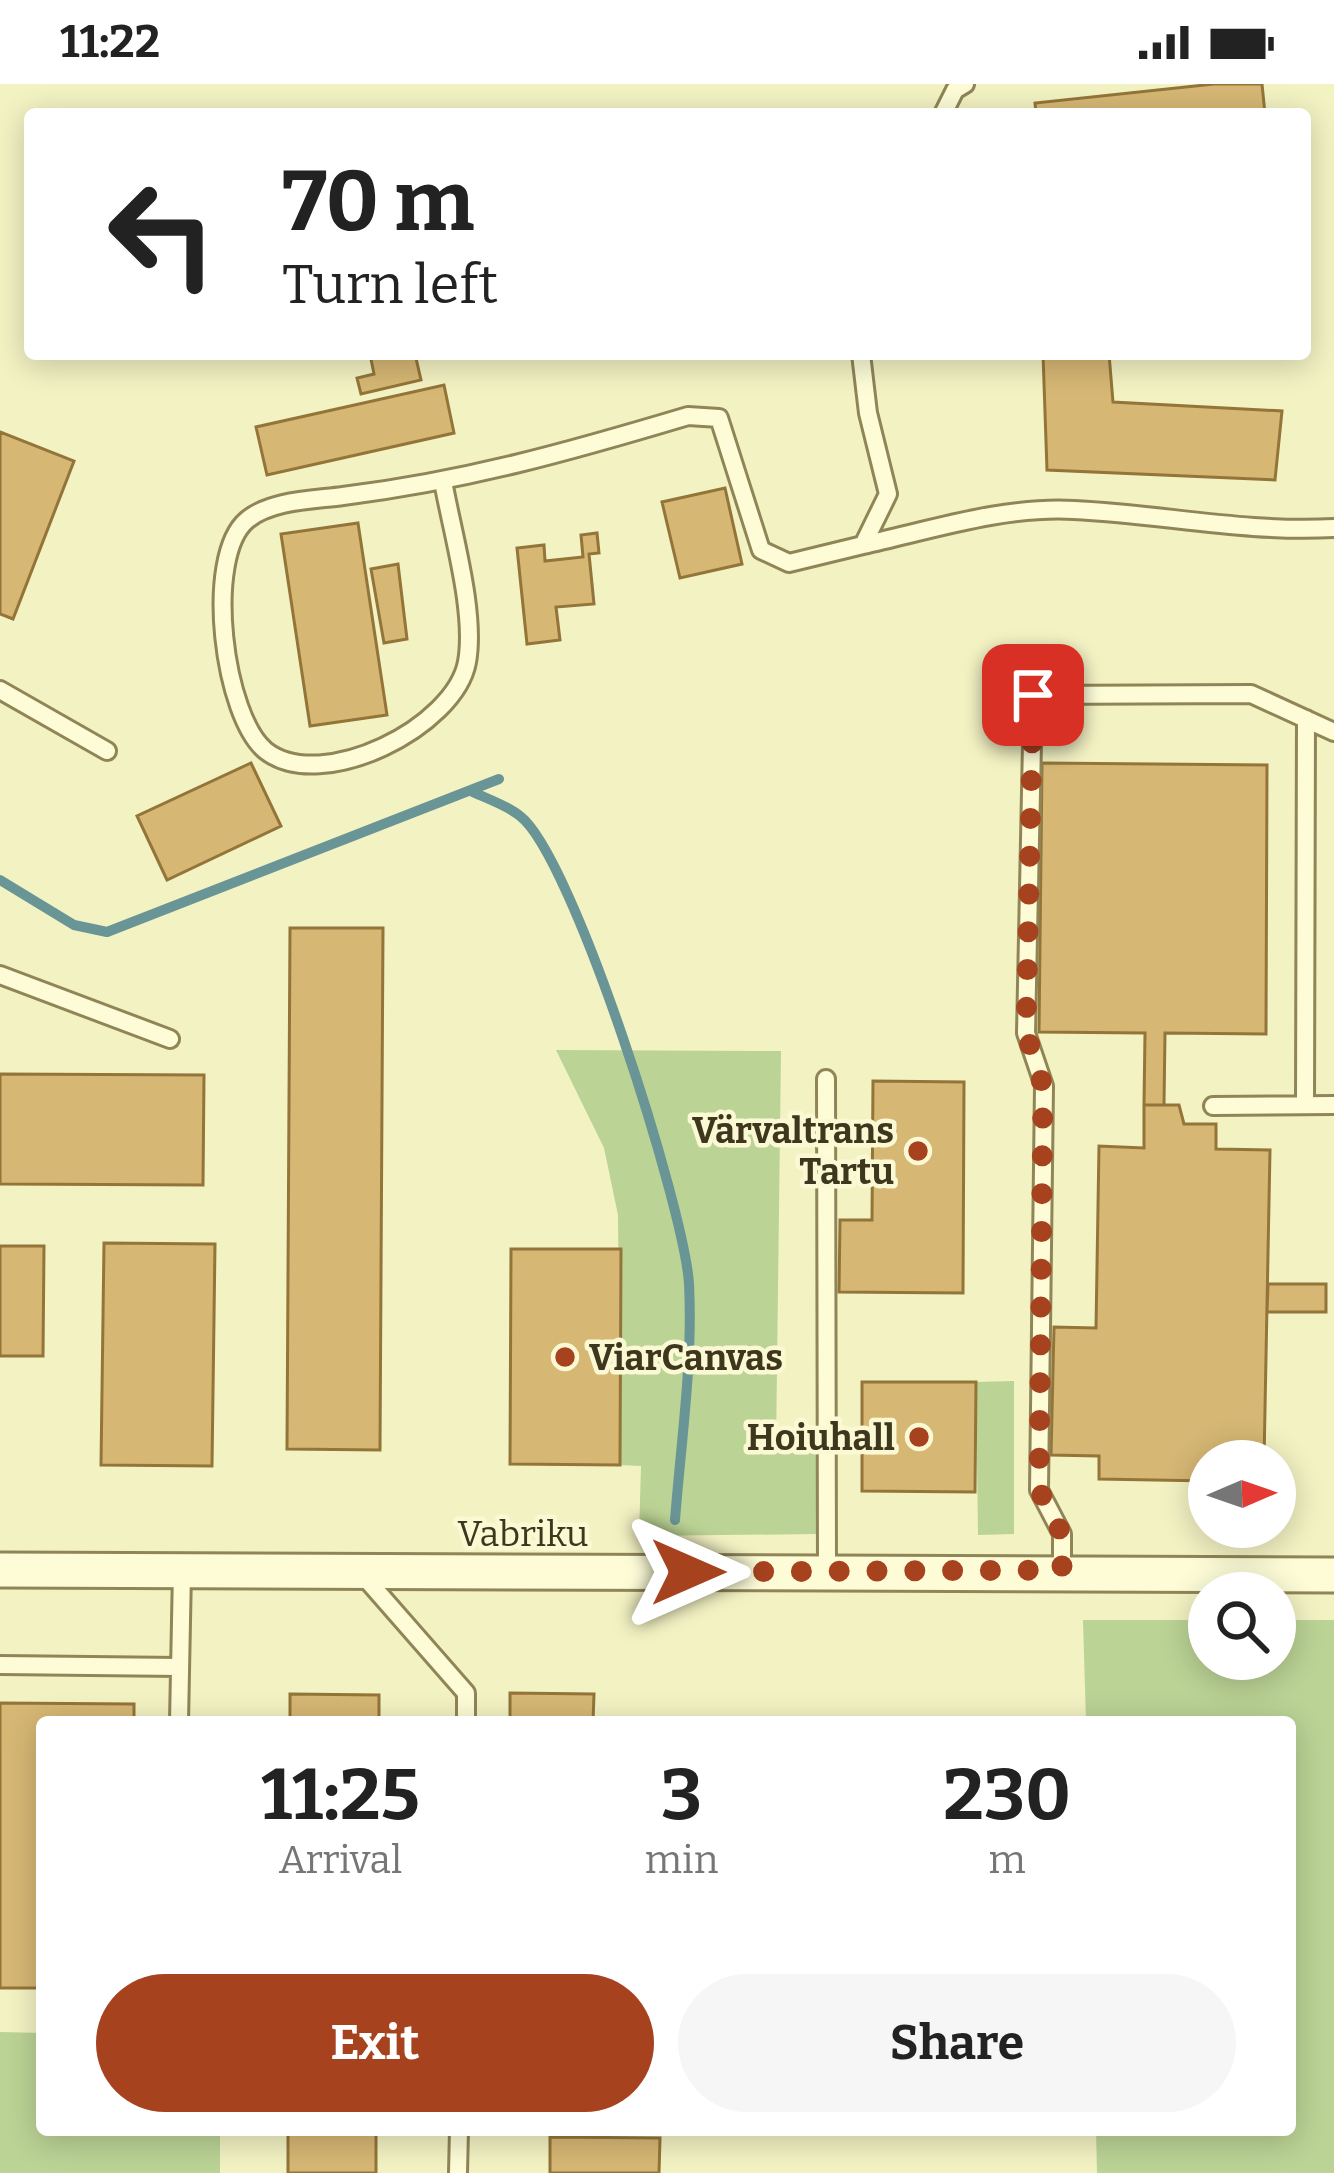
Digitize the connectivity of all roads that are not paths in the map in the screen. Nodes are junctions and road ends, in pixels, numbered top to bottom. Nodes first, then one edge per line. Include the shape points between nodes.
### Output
1 (965, 84) edge
2 (946, 108) edge
3 (862, 360) edge
4 (443, 481) junction
5 (1334, 528) edge
6 (863, 545) junction
7 (0, 690) edge
8 (1306, 719) junction
9 (1334, 732) edge
10 (107, 751) dead end
11 (0, 975) edge
12 (170, 1039) dead end
13 (826, 1079) dead end
14 (1305, 1105) junction
15 (1334, 1105) edge
16 (1213, 1106) dead end
17 (0, 1570) edge
18 (1062, 1570) junction
19 (182, 1571) junction
20 (827, 1571) junction
21 (361, 1573) junction
22 (1334, 1575) edge
23 (0, 1665) edge
24 (180, 1667) junction
25 (179, 1716) edge
26 (466, 1716) edge
27 (459, 2136) edge
28 (458, 2173) edge

1 - 2 lane
3 - 6 lane via 888,494
4 - 4 lane via 287,503 245,521 224,562 222,619 235,694 263,749 295,765 335,765 390,745 438,708 467,664
4 - 6 lane via 688,416 719,418 761,550 789,563
5 - 6 lane via 1280,531 1070,509 987,517
7 - 10 lane
8 - 9 lane
8 - 14 lane
8 - 18 lane via 1251,694 1033,695 1026,1033 1043,1086 1039,1490 1062,1534
11 - 12 lane
13 - 20 lane
14 - 15 lane
14 - 16 lane
17 - 19 street, Vabriku
18 - 20 street, Vabriku
18 - 22 street, Vabriku
19 - 21 street, Vabriku
19 - 24 lane
20 - 21 street, Vabriku
21 - 26 lane via 466,1693
23 - 24 lane
24 - 25 lane
27 - 28 lane

